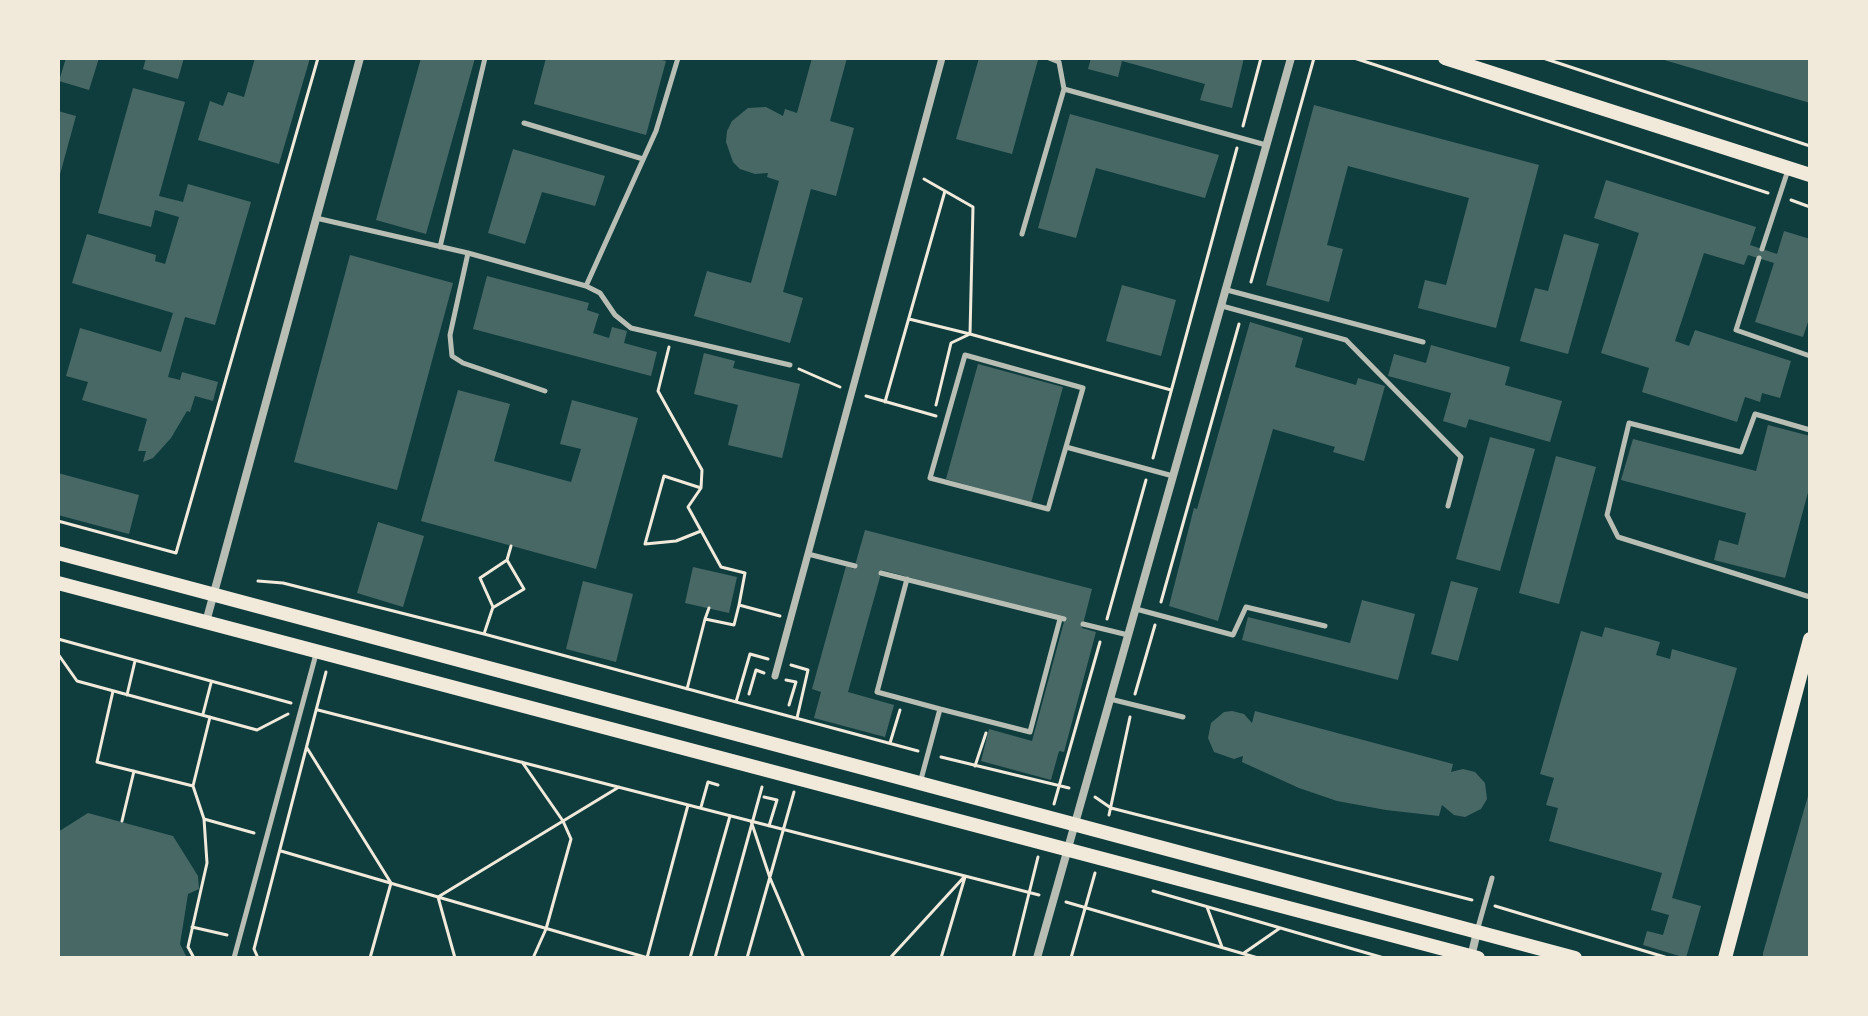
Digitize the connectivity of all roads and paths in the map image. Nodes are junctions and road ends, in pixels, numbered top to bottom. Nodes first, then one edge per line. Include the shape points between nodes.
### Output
1 (318, 58) edge
2 (360, 58) edge
3 (485, 58) edge
4 (678, 58) edge
5 (942, 58) edge
6 (1049, 58) edge
7 (1261, 58) edge
8 (1291, 58) edge
9 (1314, 58) edge
10 (1354, 58) edge
11 (1445, 58) edge
12 (1543, 58) edge
13 (1064, 89) junction
14 (524, 123) dead end
15 (1240, 137) junction
16 (1266, 145) junction
17 (1810, 146) edge
18 (643, 159) junction
19 (1789, 168) junction
20 (912, 172) junction
21 (1810, 175) edge
22 (945, 191) junction
23 (1779, 197) junction
24 (1810, 207) edge
25 (316, 218) junction
26 (1022, 234) dead end
27 (440, 247) junction
28 (1762, 249) dead end
29 (468, 253) junction
30 (1759, 258) dead end
31 (586, 286) junction
32 (1226, 289) junction
33 (1247, 295) junction
34 (1221, 306) junction
35 (1243, 312) junction
36 (909, 319) junction
37 (970, 334) junction
38 (672, 336) junction
39 (1423, 342) dead end
40 (1810, 356) edge
41 (790, 365) joint
42 (831, 383) dead end
43 (1171, 390) junction
44 (545, 391) dead end
45 (852, 393) junction
46 (885, 402) junction
47 (934, 415) junction
48 (947, 419) junction
49 (1810, 430) edge
50 (1066, 447) junction
51 (1150, 469) junction
52 (1173, 476) junction
53 (701, 488) junction
54 (1448, 506) dead end
55 (58, 521) edge
56 (701, 531) junction
57 (511, 546) dead end
58 (58, 553) edge
59 (808, 554) junction
60 (507, 560) junction
61 (855, 566) dead end
62 (881, 573) dead end
63 (907, 579) junction
64 (258, 581) dead end
65 (59, 585) edge
66 (214, 595) junction
67 (1810, 597) edge
68 (739, 605) junction
69 (493, 607) junction
70 (709, 608) dead end
71 (1135, 608) junction
72 (1158, 615) junction
73 (705, 619) junction
74 (791, 619) junction
75 (206, 622) junction
76 (1083, 624) dead end
77 (1325, 626) dead end
78 (1104, 629) junction
79 (484, 634) junction
80 (1128, 635) junction
81 (58, 639) edge
82 (1810, 639) edge
83 (317, 651) junction
84 (58, 654) edge
85 (135, 661) junction
86 (779, 662) junction
87 (327, 664) dead end
88 (756, 670) dead end
89 (775, 676) dead end
90 (796, 682) dead end
91 (211, 683) junction
92 (687, 689) junction
93 (113, 691) junction
94 (749, 694) dead end
95 (127, 695) junction
96 (903, 699) junction
97 (1110, 699) junction
98 (736, 702) junction
99 (789, 705) dead end
100 (1132, 705) junction
101 (302, 706) junction
102 (317, 709) junction
103 (940, 709) junction
104 (202, 715) junction
105 (210, 717) junction
106 (1183, 717) dead end
107 (280, 718) dead end
108 (989, 722) junction
109 (890, 743) dead end
110 (307, 748) junction
111 (522, 762) junction
112 (975, 766) dead end
113 (134, 771) junction
114 (763, 783) dead end
115 (920, 784) junction
116 (718, 785) dead end
117 (193, 786) junction
118 (1059, 786) dead end
119 (619, 787) junction
120 (794, 792) dead end
121 (764, 797) dead end
122 (688, 805) junction
123 (700, 808) junction
124 (730, 816) junction
125 (204, 819) junction
126 (122, 821) dead end
127 (563, 821) junction
128 (751, 821) junction
129 (1074, 825) junction
130 (769, 826) junction
131 (783, 829) junction
132 (267, 837) junction
133 (281, 851) junction
134 (1038, 858) dead end
135 (1065, 858) junction
136 (1099, 859) junction
137 (1094, 874) junction
138 (965, 876) junction
139 (770, 878) junction
140 (1109, 878) dead end
141 (1492, 878) dead end
142 (391, 883) junction
143 (1151, 891) dead end
144 (1031, 893) junction
145 (438, 897) junction
146 (1054, 899) junction
147 (1485, 903) junction
148 (1207, 907) junction
149 (1085, 908) junction
150 (192, 927) junction
151 (1280, 928) junction
152 (546, 929) junction
153 (1477, 932) junction
154 (239, 937) junction
155 (1222, 947) junction
156 (1234, 951) junction
157 (633, 954) junction
158 (1243, 954) junction
159 (1473, 957) edge
160 (194, 958) edge
161 (234, 958) edge
162 (258, 958) edge
163 (370, 958) edge
164 (455, 958) edge
165 (533, 958) edge
166 (628, 958) edge
167 (648, 958) edge
168 (690, 958) edge
169 (715, 958) edge
170 (747, 958) edge
171 (804, 958) edge
172 (890, 958) edge
173 (941, 958) edge
174 (1013, 958) edge
175 (1037, 958) edge
176 (1071, 958) edge
177 (1233, 958) edge
178 (1258, 958) edge
179 (1384, 958) edge
180 (1575, 958) edge
181 (1668, 958) edge
182 (1725, 958) edge

1 - 55 path via 176,553
2 - 25 street
3 - 27 lane
4 - 18 lane
5 - 20 street
6 - 13 lane via 1059,62
7 - 15 path
8 - 16 street
9 - 33 path
10 - 23 path
11 - 19 main road
12 - 17 path
13 - 15 lane
13 - 26 lane
14 - 18 lane
15 - 16 lane
15 - 43 path
16 - 32 street
18 - 31 lane
19 - 21 main road
19 - 23 lane
20 - 22 path
20 - 45 street
22 - 36 path
22 - 37 path via 973,207
23 - 24 path
23 - 28 lane
25 - 27 lane
25 - 66 street
27 - 29 lane
29 - 31 lane
29 - 44 lane via 450,335 452,356
30 - 40 lane via 1736,330
31 - 38 lane via 600,293 631,328
32 - 33 lane
32 - 34 street
33 - 39 lane
34 - 35 lane
34 - 52 street
35 - 54 lane via 1346,340 1461,457
35 - 72 path
36 - 37 path
36 - 46 path
37 - 43 path
37 - 47 path via 951,343
38 - 41 lane
38 - 53 path via 658,391 702,470
41 - 42 path
43 - 51 path
45 - 46 path
45 - 59 street
46 - 47 path
47 - 48 path
48 - 50 lane via 930,478 1048,509
48 - 50 lane via 965,355 1083,388
49 - 67 lane via 1755,414 1741,452 1629,423 1607,515 1618,537
50 - 51 lane
51 - 52 lane
51 - 78 path
52 - 71 street
53 - 56 path via 688,507
53 - 56 path via 664,476 645,544 676,541
56 - 68 path via 721,567 745,573
57 - 60 path
58 - 66 main road
59 - 61 lane
59 - 74 street
60 - 69 path via 480,578
60 - 69 path via 524,589
62 - 63 lane
63 - 96 lane via 877,692
63 - 108 lane via 1062,619 1030,732
64 - 79 path
65 - 75 main road
66 - 75 street
66 - 115 main road
68 - 73 path via 734,625
68 - 74 path
69 - 79 path
70 - 73 path
71 - 72 lane
71 - 80 street
72 - 77 lane via 1233,635 1246,607
72 - 100 path
73 - 92 path
74 - 86 street
75 - 83 main road
76 - 78 lane
78 - 80 lane
78 - 118 path
79 - 92 path
80 - 97 street
81 - 85 path
82 - 182 main road
83 - 101 lane
83 - 135 main road
84 - 93 path via 77,681
85 - 91 path
85 - 95 path
86 - 89 street
86 - 98 path via 750,654
86 - 98 path via 808,670 797,718
87 - 102 path
88 - 94 path
90 - 99 path
91 - 101 path
91 - 104 path
92 - 98 path
93 - 95 path
93 - 113 path via 97,762
95 - 104 path
96 - 103 lane
96 - 109 path
97 - 100 lane
97 - 129 street
100 - 106 lane
100 - 147 path via 1111,808
101 - 102 path
101 - 132 lane
102 - 110 path
102 - 111 path
103 - 108 lane
103 - 115 lane
104 - 105 path
105 - 107 path via 257,730
105 - 117 path
108 - 112 path
110 - 133 path
110 - 142 path
111 - 119 path
111 - 127 path
113 - 117 path
113 - 126 path
114 - 128 path
115 - 129 main road
116 - 123 path via 708,782
117 - 125 path
119 - 122 path
119 - 127 path
120 - 131 path
121 - 130 path via 777,800
122 - 123 path
122 - 167 path
123 - 124 path
124 - 128 path
124 - 168 path
125 - 132 path
125 - 150 path via 207,863
127 - 145 path
127 - 152 path via 571,839
128 - 130 path
128 - 139 path
128 - 169 path
129 - 135 street
129 - 153 main road
130 - 131 path
131 - 138 path
131 - 139 path
132 - 154 lane
133 - 142 path
133 - 162 path via 254,949
134 - 144 path
135 - 136 main road
135 - 137 path
135 - 146 street
136 - 137 path
136 - 159 main road
137 - 140 path
137 - 149 path
138 - 144 path
138 - 172 path
138 - 173 path
139 - 170 path
139 - 171 path
141 - 147 lane
142 - 145 path
142 - 163 path
143 - 148 path
144 - 146 path
144 - 174 path
145 - 152 path
145 - 164 path
146 - 149 path
146 - 175 street
147 - 153 lane
147 - 181 path
148 - 151 path
148 - 155 path
149 - 155 path
149 - 176 path
150 - 154 path
150 - 160 path via 188,947
151 - 158 path
151 - 179 path
152 - 157 path
152 - 165 path
153 - 159 street
153 - 180 main road
154 - 161 lane
155 - 156 path
156 - 158 path
156 - 177 path
157 - 166 path
157 - 167 path
158 - 178 path

